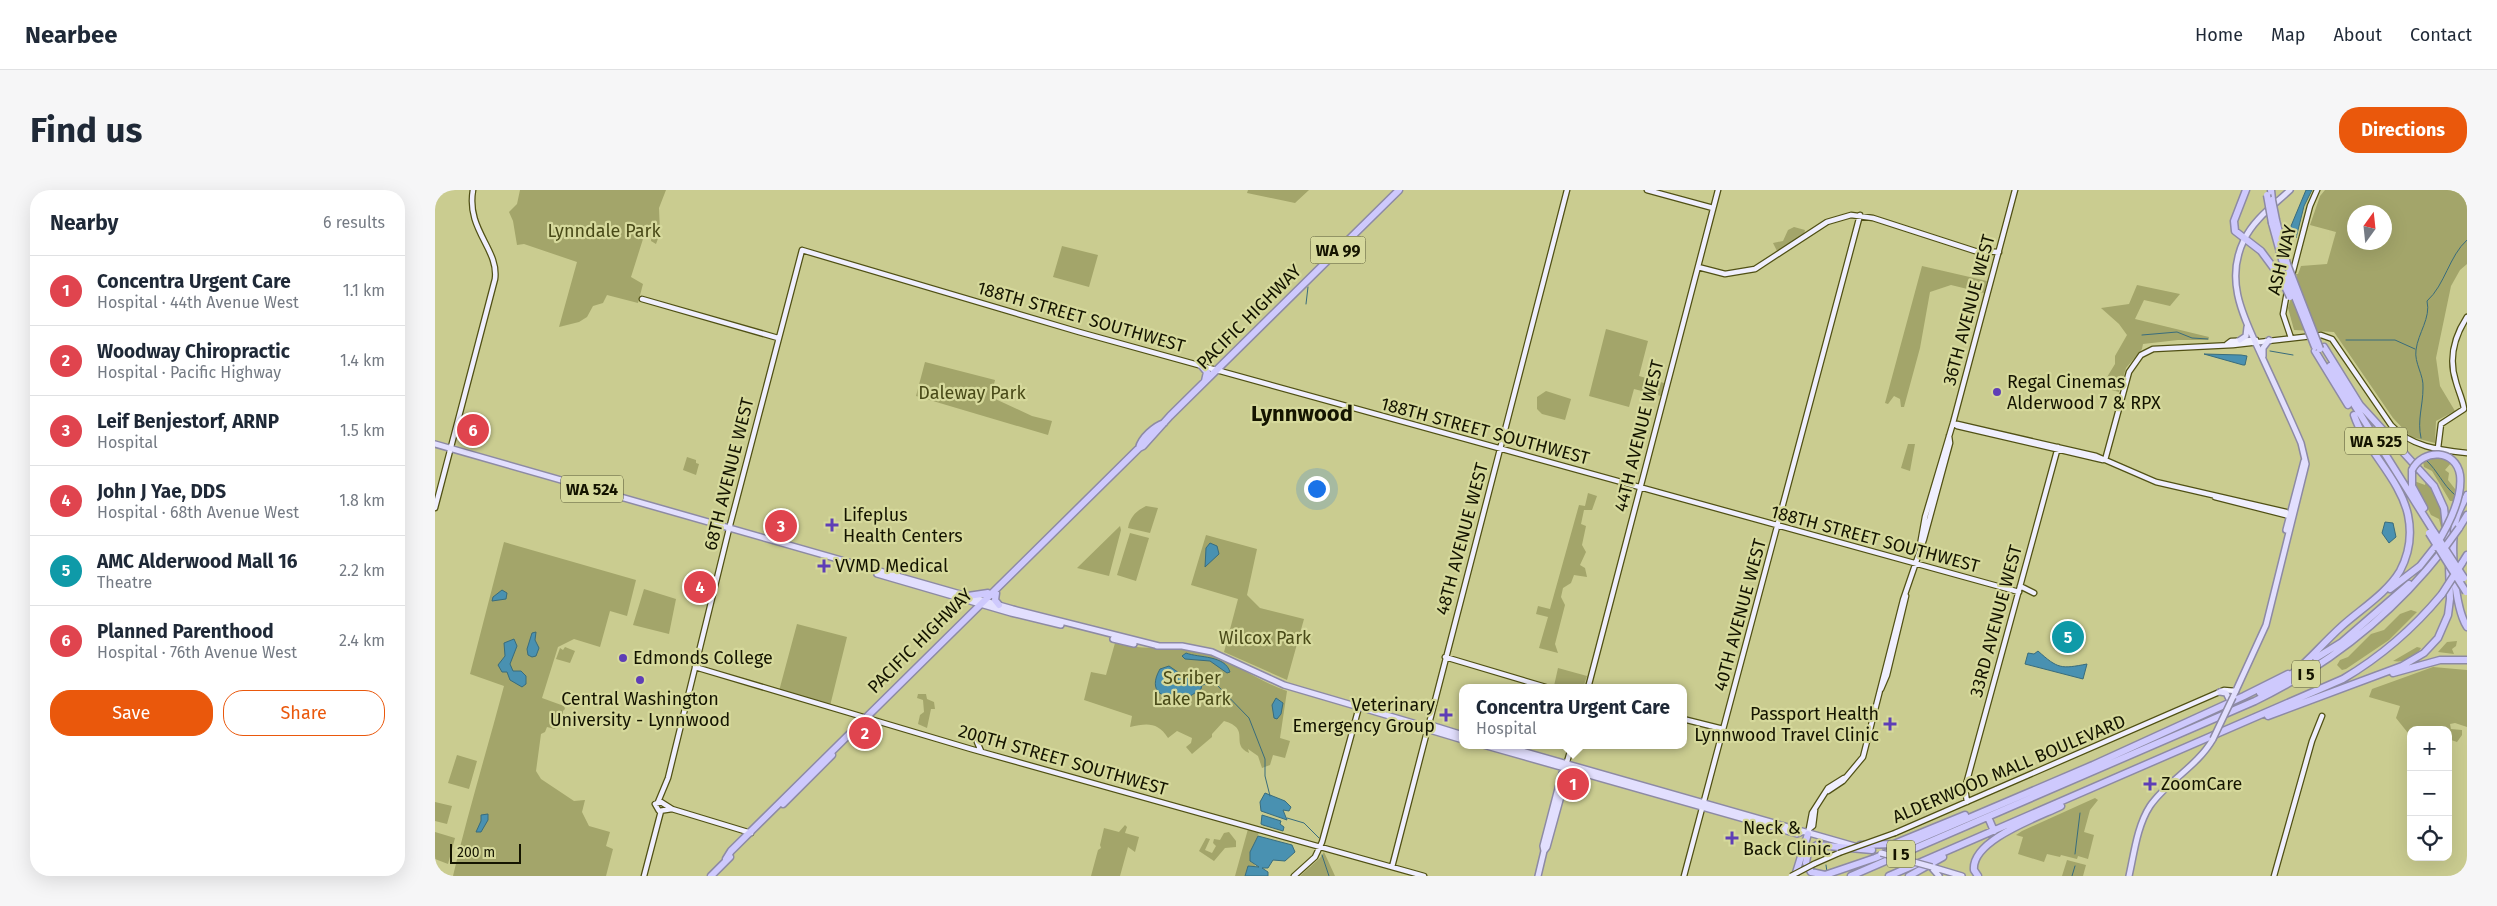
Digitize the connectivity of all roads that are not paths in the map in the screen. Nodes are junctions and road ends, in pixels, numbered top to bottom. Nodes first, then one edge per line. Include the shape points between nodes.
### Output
1 (473, 190) edge
2 (1399, 190) edge
3 (1567, 190) edge
4 (1647, 190) edge
5 (1717, 190) edge
6 (2015, 190) edge
7 (2246, 190) edge
8 (2290, 190) edge
9 (2317, 190) edge
10 (2270, 193) edge
11 (1713, 208) junction
12 (1860, 215) junction
13 (2274, 221) junction
14 (2244, 240) junction
15 (802, 250) joint
16 (1999, 252) junction
17 (1698, 267) junction
18 (2283, 276) junction
19 (643, 299) dead end
20 (2467, 317) edge
21 (2247, 326) junction
22 (778, 338) junction
23 (2291, 338) junction
24 (2240, 340) junction
25 (2269, 340) junction
26 (2256, 341) junction
27 (2226, 345) junction
28 (2319, 349) junction
29 (2263, 359) junction
30 (1202, 366) junction
31 (1217, 370) junction
32 (1204, 382) junction
33 (2354, 415) junction
34 (1953, 423) junction
35 (1984, 433) junction
36 (2000, 433) junction
37 (2022, 442) junction
38 (435, 444) edge
39 (451, 448) junction
40 (2438, 448) junction
41 (1500, 449) junction
42 (2057, 449) junction
43 (2467, 453) edge
44 (2105, 460) junction
45 (1640, 488) junction
46 (2204, 494) junction
47 (2467, 495) edge
48 (2240, 500) junction
49 (2229, 502) junction
50 (2247, 506) junction
51 (435, 508) edge
52 (2467, 515) edge
53 (2292, 516) junction
54 (1778, 526) junction
55 (729, 529) junction
56 (2433, 532) junction
57 (2444, 553) junction
58 (2467, 555) edge
59 (1915, 564) junction
60 (2422, 574) junction
61 (2466, 580) edge
62 (919, 584) junction
63 (2020, 586) junction
64 (952, 591) junction
65 (995, 591) junction
66 (2019, 592) junction
67 (2467, 592) edge
68 (943, 593) junction
69 (2035, 593) dead end
70 (1906, 595) junction
71 (968, 598) junction
72 (983, 602) junction
73 (999, 605) junction
74 (2360, 610) junction
75 (971, 612) junction
76 (1033, 615) junction
77 (1027, 617) junction
78 (1055, 622) junction
79 (2467, 627) edge
80 (1150, 643) junction
81 (1139, 645) junction
82 (1159, 646) junction
83 (1445, 657) junction
84 (2315, 658) dead end
85 (2467, 660) edge
86 (695, 667) junction
87 (2288, 674) dead end
88 (1536, 684) edge
89 (1589, 684) edge
90 (2356, 684) junction
91 (1881, 689) junction
92 (2236, 691) junction
93 (2220, 692) junction
94 (2231, 698) junction
95 (1359, 707) junction
96 (2214, 713) junction
97 (2322, 716) dead end
98 (867, 719) junction
99 (1687, 720) edge
100 (1427, 727) junction
101 (1723, 729) junction
102 (2167, 731) junction
103 (2219, 733) junction
104 (1459, 734) edge
105 (2167, 738) junction
106 (1459, 739) edge
107 (977, 742) dead end
108 (1498, 749) edge
109 (1513, 749) edge
110 (1571, 749) edge
111 (982, 752) junction
112 (1566, 767) junction
113 (2095, 787) junction
114 (2031, 790) junction
115 (1967, 802) junction
116 (662, 803) junction
117 (1703, 805) junction
118 (672, 809) junction
119 (660, 810) junction
120 (1551, 815) junction
121 (1988, 817) junction
122 (1553, 828) junction
123 (1994, 831) junction
124 (751, 832) junction
125 (1807, 832) junction
126 (1981, 836) junction
127 (1853, 845) junction
128 (1321, 846) junction
129 (1545, 850) junction
130 (1871, 850) junction
131 (1391, 867) junction
132 (1932, 867) junction
133 (1946, 874) edge
134 (644, 876) edge
135 (711, 876) edge
136 (1294, 876) edge
137 (1424, 876) edge
138 (1538, 876) edge
139 (1684, 876) edge
140 (1793, 876) edge
141 (1851, 876) edge
142 (1889, 876) edge
143 (1909, 876) edge
144 (1939, 876) edge
145 (1962, 876) edge
146 (1978, 876) edge
147 (2129, 876) edge
148 (2274, 876) edge

1 - 39 street via 474,221 496,274
2 - 31 highway, PACIFIC HIGHWAY / WA 99
3 - 41 street, 48TH AVENUE WEST
4 - 11 street
5 - 11 street, 44TH AVENUE WEST
6 - 16 street, 36TH AVENUE WEST
7 - 14 highway via 2233,226
8 - 14 main road via 2258,219
9 - 23 street, ASH WAY via 2286,297 2284,319
10 - 13 highway, WA 525, bridge
11 - 17 street, 44TH AVENUE WEST
12 - 16 street via 1975,251
12 - 17 street via 1841,216 1827,222 1755,269 1725,274
12 - 54 street, 40TH AVENUE WEST
13 - 18 highway, WA 525
13 - 28 highway, WA 525, bridge
14 - 18 highway via 2261,251
14 - 21 main road via 2237,262 2235,285
15 - 22 street, 68TH AVENUE WEST
15 - 30 street, 188TH STREET SOUTHWEST
16 - 34 street, 36TH AVENUE WEST
17 - 45 street, 44TH AVENUE WEST
18 - 28 highway, WA 525, bridge
19 - 22 street
20 - 40 street via 2455,338 2452,355 2454,377 2464,409 2441,424
21 - 24 main road via 2246,336
21 - 26 main road
22 - 55 street, 68TH AVENUE WEST
23 - 25 street
23 - 40 street via 2321,335 2332,339 2397,431 2411,442
24 - 26 street
24 - 27 street
25 - 26 street
25 - 29 main road via 2263,348
26 - 27 street
26 - 29 main road
27 - 44 street via 2159,347 2141,355 2129,372
28 - 33 highway, WA 525 via 2325,367
28 - 56 highway, WA 525
28 - 90 highway via 2360,405 2434,486 2444,508 2446,522 2450,599 2441,632 2429,649 2413,660
29 - 53 main road via 2301,443 2304,461
30 - 31 street, 188TH STREET SOUTHWEST
30 - 32 highway via 1207,372
31 - 32 highway, PACIFIC HIGHWAY / WA 99
31 - 41 street, 188TH STREET SOUTHWEST
32 - 65 highway, PACIFIC HIGHWAY / WA 99
33 - 56 highway, WA 525
33 - 74 highway via 2404,502 2410,527 2408,549 2400,571
34 - 35 street
34 - 36 street
34 - 59 street, 36TH AVENUE WEST
35 - 36 street
35 - 37 street
36 - 37 street
36 - 42 street
37 - 42 street
38 - 39 main road, WA 524
39 - 51 street
39 - 55 main road, WA 524
40 - 43 street
41 - 45 street, 188TH STREET SOUTHWEST
41 - 83 street, 48TH AVENUE WEST
42 - 44 street
42 - 63 street, 33RD AVENUE WEST
44 - 46 street via 2156,482
45 - 54 street, 188TH STREET SOUTHWEST
45 - 89 street, 44TH AVENUE WEST
46 - 48 street
46 - 49 street
47 - 79 highway via 2457,518 2454,546 2458,606
48 - 49 street
48 - 50 street
48 - 53 street
49 - 50 street
50 - 53 street
52 - 57 highway, I 5, bridge
53 - 92 main road via 2263,630
54 - 59 street, 188TH STREET SOUTHWEST
54 - 101 street, 40TH AVENUE WEST
55 - 62 main road, WA 524
55 - 86 street, 68TH AVENUE WEST
56 - 57 highway, WA 525, bridge
56 - 61 highway, bridge
56 - 74 highway, bridge via 2412,486 2412,470 2422,458 2435,454 2451,460 2459,473 2460,485 2456,502 2435,547 2415,570
57 - 60 highway, I 5
57 - 67 highway, bridge
58 - 103 highway, I 5, bridge via 2442,594 2417,623 2362,668
59 - 66 street, 188TH STREET SOUTHWEST
59 - 70 street, 36TH AVENUE WEST
60 - 84 highway via 2347,638
60 - 105 highway, I 5 via 2375,623 2315,669 2255,701
62 - 64 main road
62 - 68 main road
63 - 66 street, 33RD AVENUE WEST
63 - 69 street
64 - 68 main road
64 - 71 main road
65 - 71 highway
65 - 72 highway, PACIFIC HIGHWAY / WA 99
65 - 73 highway
66 - 115 street, 33RD AVENUE WEST via 1965,788
68 - 71 main road
70 - 91 street, 36TH AVENUE WEST
70 - 91 street, 36TH AVENUE WEST
71 - 72 main road
71 - 75 highway
72 - 73 main road
72 - 75 highway, PACIFIC HIGHWAY / WA 99
72 - 77 main road
72 - 98 highway, PACIFIC HIGHWAY / WA 99
73 - 76 main road
74 - 96 highway via 2288,678
75 - 98 highway, PACIFIC HIGHWAY / WA 99
76 - 77 main road
76 - 78 main road
77 - 78 main road
78 - 80 main road
78 - 81 main road
80 - 81 main road
80 - 82 main road
81 - 82 main road
82 - 95 main road via 1182,646 1212,652 1285,685
83 - 88 street
83 - 100 street, 48TH AVENUE WEST
85 - 90 highway via 2440,660
86 - 98 street, 200TH STREET SOUTHWEST
86 - 116 street, 68TH AVENUE WEST
87 - 102 highway
90 - 103 highway
91 - 125 street, 36TH AVENUE WEST via 1863,757 1845,778 1828,788 1812,813
92 - 93 street, ALDERWOOD MALL BOULEVARD
92 - 94 main road
93 - 94 main road
93 - 115 street, ALDERWOOD MALL BOULEVARD
94 - 147 main road, bridge via 2205,751 2149,807 2142,822
95 - 100 main road
95 - 128 street
96 - 102 highway
96 - 105 highway
97 - 148 street
98 - 111 street, 200TH STREET SOUTHWEST
98 - 124 highway, PACIFIC HIGHWAY / WA 99
99 - 101 street
100 - 104 main road
100 - 106 main road
100 - 131 street, 48TH AVENUE WEST
101 - 117 street, 40TH AVENUE WEST
102 - 114 highway
103 - 113 highway, I 5
105 - 121 highway, I 5
107 - 111 street
108 - 112 main road
109 - 112 main road
110 - 112 street
111 - 128 street, 200TH STREET SOUTHWEST
112 - 117 main road
112 - 120 main road
112 - 122 main road
113 - 123 highway, I 5
113 - 146 highway via 2086,795 2016,827 1988,844 1974,861
114 - 127 highway via 1894,844
114 - 130 highway via 1851,867 1819,875 1811,872 1806,863 1808,851 1817,845
115 - 140 street, ALDERWOOD MALL BOULEVARD, bridge via 1839,853
116 - 118 street
116 - 119 street
116 - 119 street via 655,806
117 - 125 main road via 1797,834
117 - 139 street, 40TH AVENUE WEST
118 - 119 street
118 - 124 street
119 - 134 street
120 - 122 main road
120 - 129 main road via 1543,846
121 - 123 highway
121 - 141 highway, I 5
122 - 129 main road
123 - 126 highway, I 5
124 - 135 highway, PACIFIC HIGHWAY / WA 99
125 - 127 main road
125 - 140 highway
126 - 142 highway, I 5
126 - 143 highway
127 - 130 main road
128 - 131 street, 200TH STREET SOUTHWEST
128 - 136 street via 1315,857
129 - 138 main road
130 - 132 main road, bridge
131 - 137 street, 200TH STREET SOUTHWEST
132 - 133 main road
132 - 144 main road
133 - 145 main road

